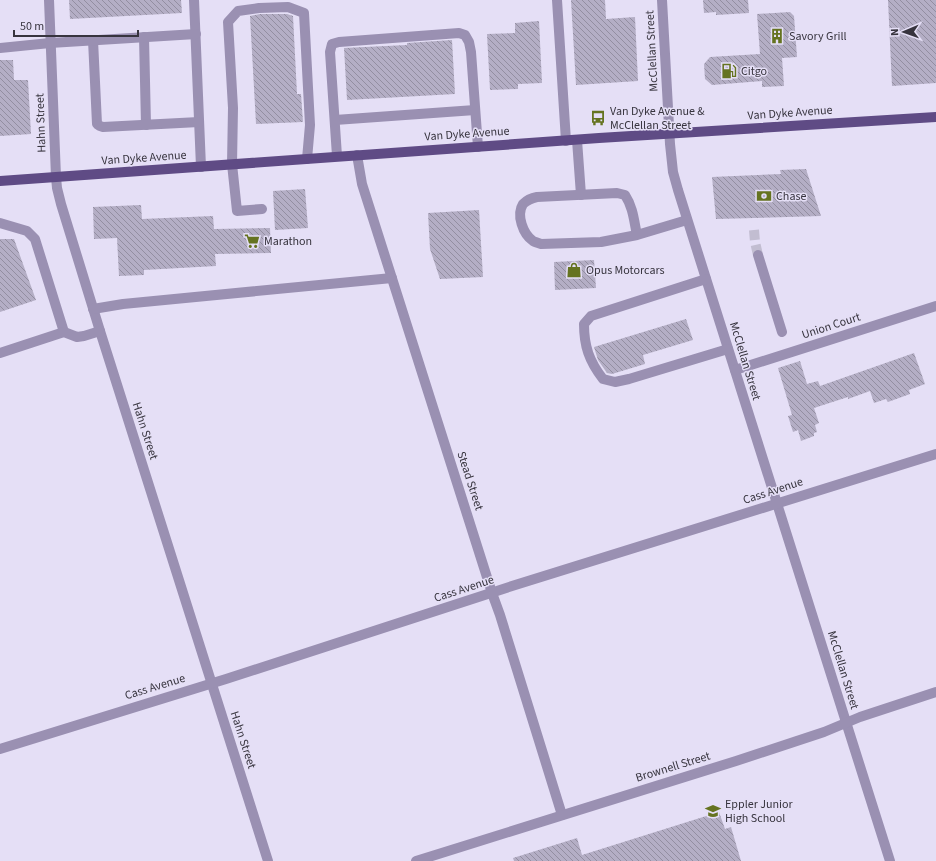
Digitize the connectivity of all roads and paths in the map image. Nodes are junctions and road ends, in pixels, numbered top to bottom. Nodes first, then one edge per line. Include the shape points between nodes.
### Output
1 (48, 0) edge
2 (194, 0) edge
3 (557, 0) edge
4 (662, 0) edge
5 (196, 34) junction
6 (144, 37) junction
7 (93, 40) junction
8 (50, 42) junction
9 (0, 48) edge
10 (475, 110) junction
11 (936, 117) edge
12 (335, 120) junction
13 (199, 122) junction
14 (146, 125) junction
15 (669, 134) junction
16 (572, 140) junction
17 (478, 147) junction
18 (357, 155) junction
19 (337, 156) junction
20 (307, 159) junction
21 (232, 164) junction
22 (201, 167) junction
23 (56, 177) junction
24 (0, 181) edge
25 (581, 195) junction
26 (262, 209) dead end
27 (687, 220) junction
28 (0, 223) edge
29 (637, 235) junction
30 (758, 254) tunnel mouth
31 (392, 278) junction
32 (706, 279) junction
33 (936, 306) edge
34 (93, 309) junction
35 (100, 331) junction
36 (64, 332) junction
37 (782, 332) dead end
38 (728, 349) junction
39 (0, 353) edge
40 (735, 370) junction
41 (936, 454) edge
42 (777, 504) junction
43 (492, 593) junction
44 (212, 683) junction
45 (936, 692) edge
46 (846, 722) junction
47 (0, 749) edge
48 (562, 815) junction
49 (268, 861) edge
50 (416, 861) edge
51 (890, 861) edge

1 - 8 street, Hahn Street
2 - 5 street
3 - 16 street
4 - 15 street, McClellan Street
5 - 6 street
5 - 13 street
6 - 7 street
6 - 14 street
7 - 8 street
7 - 14 street via 97,124 103,127
8 - 9 street
8 - 23 street, Hahn Street
10 - 12 street
10 - 12 street via 469,42 465,35 459,33 443,34 332,44 330,52
10 - 17 street
11 - 15 main road, Van Dyke Avenue
12 - 19 street
13 - 14 street
13 - 22 street
15 - 16 main road, Van Dyke Avenue
15 - 27 street, McClellan Street via 673,172
16 - 17 main road, Van Dyke Avenue
16 - 25 street
17 - 18 main road, Van Dyke Avenue
18 - 19 main road, Van Dyke Avenue
18 - 31 street, Stead Street via 362,184
19 - 20 main road, Van Dyke Avenue
20 - 21 main road, Van Dyke Avenue
20 - 21 street via 310,125 304,13 288,7 260,8 238,11 228,22 233,108
21 - 22 main road, Van Dyke Avenue
21 - 26 street via 237,211
22 - 23 main road, Van Dyke Avenue
23 - 24 main road, Van Dyke Avenue
23 - 34 street, Hahn Street via 60,204
25 - 29 street via 625,195 632,208
25 - 29 street via 529,199 523,204 521,213 521,224 525,234 541,244 601,242
27 - 29 street
27 - 32 street, McClellan Street
28 - 36 street via 26,231 35,239
30 - 37 street
31 - 34 street
31 - 43 street, Stead Street
32 - 38 street, McClellan Street
32 - 38 street via 591,316 584,324 586,348 594,367 603,379 614,382
33 - 40 street, Union Court
34 - 35 street, Hahn Street
35 - 36 street via 77,337
35 - 44 street, Hahn Street
36 - 39 street
38 - 40 street, McClellan Street
40 - 42 street, McClellan Street
41 - 42 street, Cass Avenue
42 - 43 street, Cass Avenue
42 - 46 street, McClellan Street
43 - 44 street, Cass Avenue
43 - 48 street, Stead Street
44 - 47 street, Cass Avenue
44 - 49 street, Hahn Street
45 - 46 street, Brownell Street
46 - 48 street, Brownell Street via 824,732 736,761
46 - 51 street, McClellan Street
48 - 50 street, Brownell Street

